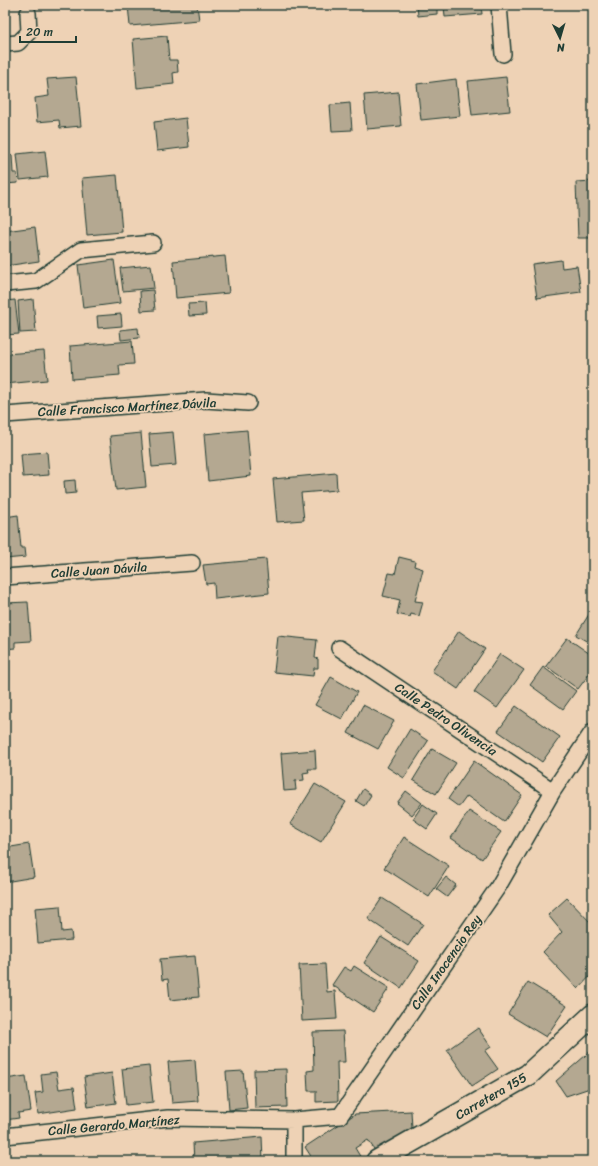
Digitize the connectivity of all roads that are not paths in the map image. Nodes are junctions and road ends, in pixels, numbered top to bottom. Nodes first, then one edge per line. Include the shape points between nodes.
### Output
1 (499, 5) edge
2 (28, 13) dead end
3 (5, 44) edge
4 (502, 54) dead end
5 (153, 243) dead end
6 (5, 284) edge
7 (248, 403) dead end
8 (5, 414) edge
9 (192, 563) dead end
10 (5, 577) edge
11 (339, 648) dead end
12 (593, 731) edge
13 (553, 791) junction
14 (593, 1015) edge
15 (294, 1120) junction
16 (5, 1136) edge
17 (294, 1161) edge
18 (377, 1161) edge

1 - 4 street
2 - 3 street via 29,32 18,43
5 - 6 street via 81,250 36,281
7 - 8 street, Calle Francisco Martínez Dávila via 206,400
9 - 10 street, Calle Juan Dávila
11 - 13 street, Calle Pedro Olivencia
12 - 13 street, Calle Inocencio Rey
13 - 15 street, Calle Inocencio Rey via 498,887 340,1116
14 - 18 street, Carretera 155 via 528,1075
15 - 16 street, Calle Gerardo Martínez via 168,1118
15 - 17 street

